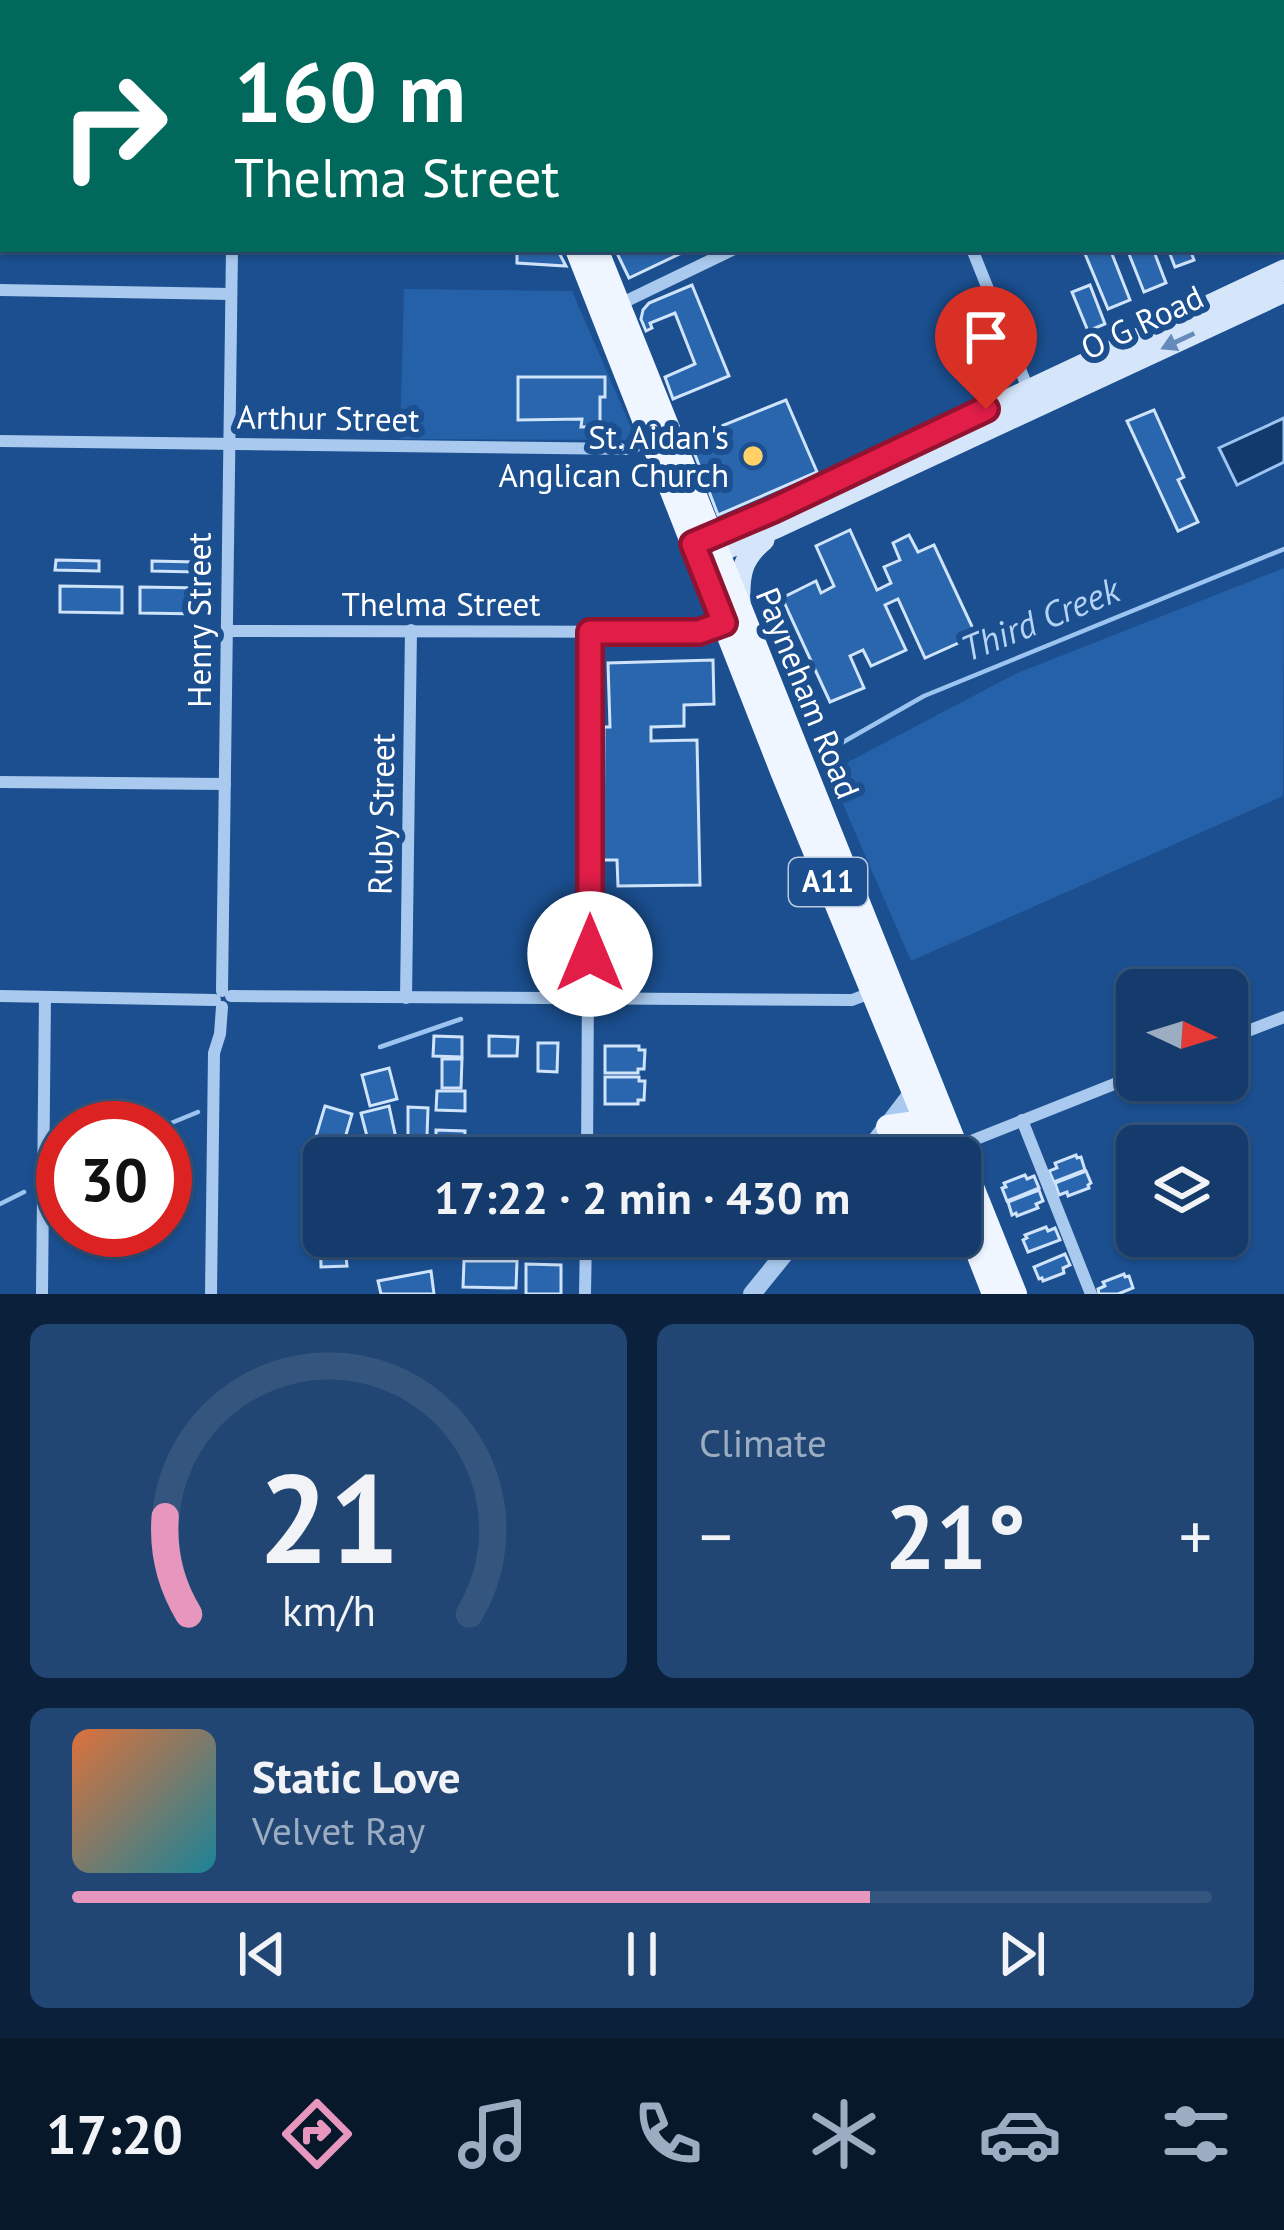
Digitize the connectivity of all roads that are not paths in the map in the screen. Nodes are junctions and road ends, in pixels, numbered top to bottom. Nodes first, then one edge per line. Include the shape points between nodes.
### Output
1 (232, 252) edge
2 (579, 252) edge
3 (597, 252) edge
4 (728, 252) edge
5 (973, 252) edge
6 (1284, 269) edge
7 (0, 290) edge
8 (1284, 292) edge
9 (231, 294) junction
10 (618, 305) junction
11 (1032, 398) junction
12 (652, 437) junction
13 (0, 441) edge
14 (227, 443) junction
15 (778, 527) junction
16 (705, 549) junction
17 (732, 618) junction
18 (411, 630) junction
19 (227, 631) junction
20 (590, 632) junction
21 (0, 782) edge
22 (225, 784) junction
23 (882, 988) junction
24 (0, 996) edge
25 (45, 997) junction
26 (406, 998) junction
27 (222, 999) junction
28 (590, 1000) junction
29 (1284, 1017) edge
30 (1248, 1031) edge
31 (915, 1047) junction
32 (1116, 1083) edge
33 (914, 1091) junction
34 (939, 1106) junction
35 (1022, 1120) junction
36 (888, 1127) junction
37 (931, 1132) junction
38 (587, 1137) edge
39 (880, 1137) edge
40 (935, 1137) edge
41 (945, 1137) edge
42 (981, 1138) edge
43 (981, 1227) edge
44 (586, 1257) edge
45 (783, 1257) edge
46 (979, 1257) edge
47 (42, 1294) edge
48 (211, 1294) edge
49 (585, 1294) edge
50 (752, 1294) edge
51 (994, 1294) edge
52 (1016, 1294) edge
53 (1091, 1294) edge

1 - 9 street, Henry Street
2 - 12 main road, Payneham Road / A11
3 - 10 main road, Payneham Road / A11
4 - 10 street
5 - 11 street
6 - 11 main road, O G Road
7 - 9 street
8 -> 11 main road, O G Road
9 - 14 street, Henry Street
10 - 16 main road, Payneham Road / A11
11 - 15 main road, O G Road
11 - 16 main road, O G Road
12 - 14 street, Arthur Street via 631,449
12 - 16 main road, Payneham Road / A11
13 - 14 street, Arthur Street
14 - 19 street, Henry Street
15 - 16 main road, O G Road
15 - 17 main road via 743,563
16 - 17 main road, Payneham Road / A11
17 - 20 street, Thelma Street via 699,632
17 - 23 main road, Payneham Road / A11 via 782,771
18 - 19 street, Thelma Street
18 - 20 street, Thelma Street
18 - 26 street, Ruby Street
19 - 22 street, Henry Street
20 - 28 street
21 - 22 street
22 - 27 street, Henry Street
23 - 28 street via 853,1000
23 - 31 main road, Payneham Road / A11
23 - 33 main road, Payneham Road / A11
24 - 25 street
25 - 27 street
25 - 47 street
26 - 27 street
26 - 28 street
27 - 48 street, Henry Street
28 - 38 street
29 - 30 street
31 - 33 main road
31 - 34 main road, Payneham Road / A11
32 - 35 street
33 - 34 main road
33 - 36 street
33 - 37 main road, Payneham Road / A11
34 - 41 main road, Payneham Road / A11
35 - 42 street
35 - 53 street
36 - 37 main road
36 - 39 street
37 - 40 main road, Payneham Road / A11
43 - 52 main road, Payneham Road / A11
44 - 49 street
45 - 50 street
46 - 51 main road

